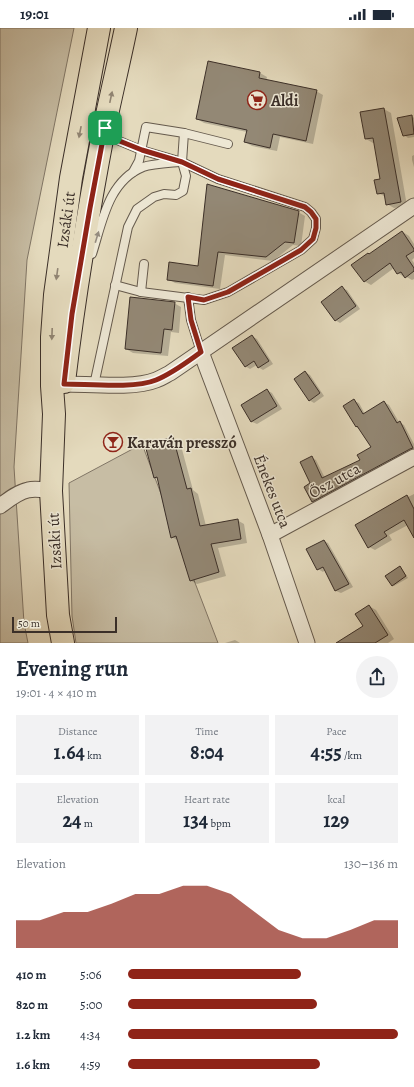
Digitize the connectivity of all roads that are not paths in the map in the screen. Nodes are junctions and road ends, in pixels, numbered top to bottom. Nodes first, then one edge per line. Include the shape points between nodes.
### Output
1 (99, 28) edge
2 (126, 28) edge
3 (105, 128) junction
4 (184, 134) junction
5 (228, 144) dead end
6 (142, 150) junction
7 (182, 162) junction
8 (133, 172) junction
9 (414, 206) edge
10 (144, 264) dead end
11 (115, 285) junction
12 (141, 292) junction
13 (188, 297) junction
14 (72, 314) junction
15 (201, 352) junction
16 (64, 384) junction
17 (94, 385) junction
18 (54, 414) junction
19 (414, 457) edge
20 (51, 491) junction
21 (0, 506) edge
22 (270, 535) junction
23 (63, 643) edge
24 (307, 643) edge

1 -> 18 main road, Izsáki út via 70,178 55,295 52,337
3 -> 2 main road, Izsáki út
3 - 6 lane via 117,140
3 - 14 main road, Izsáki út
4 - 5 lane
4 - 6 lane via 146,127
4 - 7 lane
6 - 7 lane
6 - 8 lane
7 - 8 lane via 144,166
7 - 11 lane via 186,176 183,191 176,195 164,194 154,197 138,209 128,227
7 - 13 lane via 218,179 305,207 316,219 313,239 301,250 228,292 204,300
14 -> 8 lane via 111,197 123,180
9 - 15 street
10 - 12 lane
11 - 12 lane
11 - 17 lane
12 - 13 lane
13 - 15 lane via 191,320
14 - 16 main road, Izsáki út
15 - 17 street via 156,380 122,385
15 - 22 street, Énekes utca
16 - 17 street
16 - 18 main road, Izsáki út
18 - 20 main road, Izsáki út
19 - 22 street, Ősz utca
20 - 21 street via 28,490
20 - 23 main road, Izsáki út via 58,615
22 - 24 street, Énekes utca

